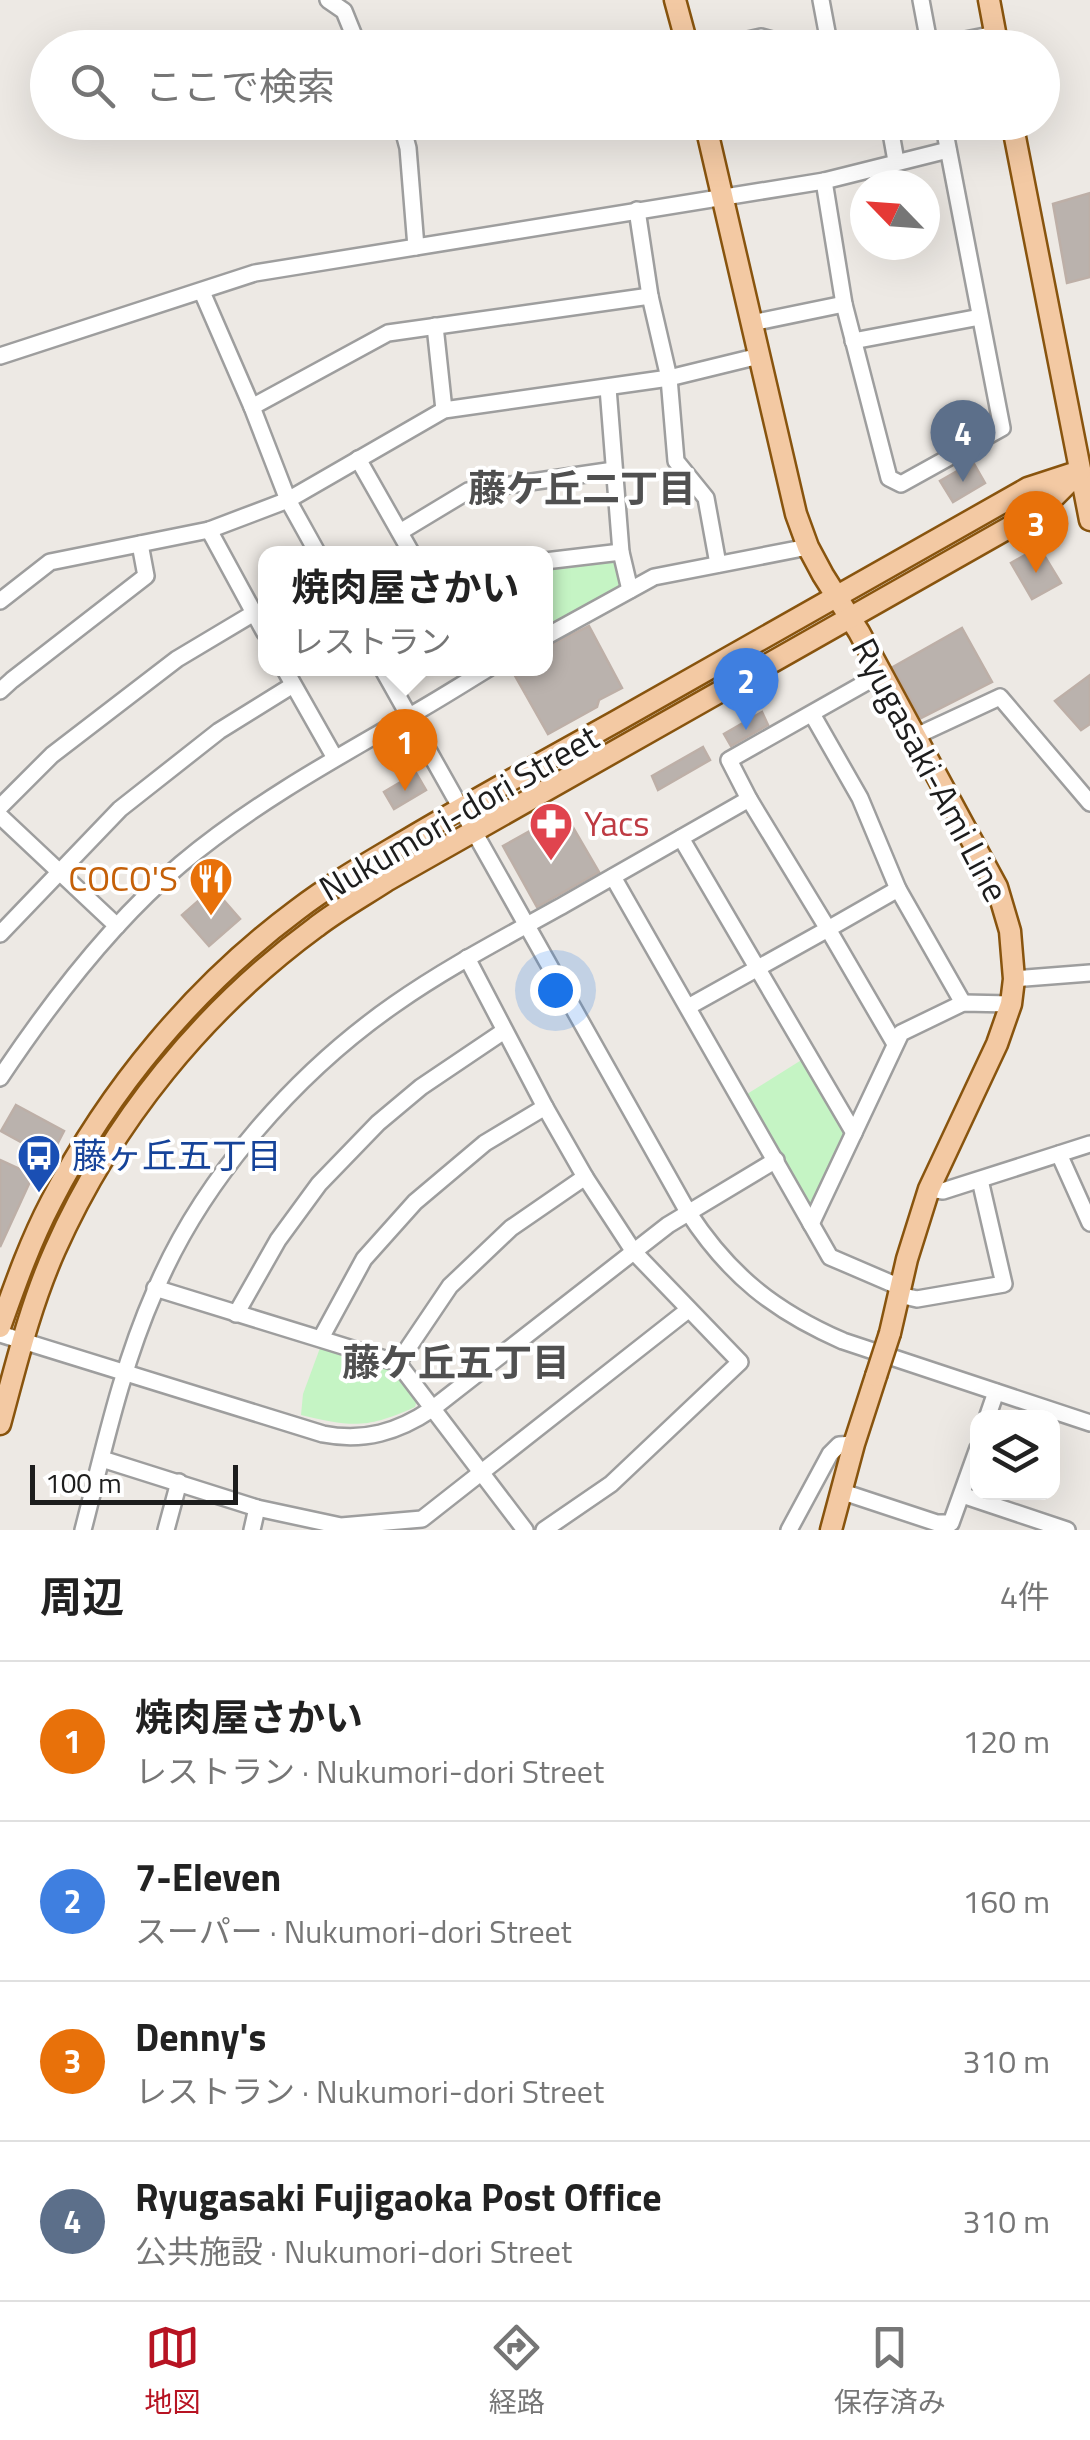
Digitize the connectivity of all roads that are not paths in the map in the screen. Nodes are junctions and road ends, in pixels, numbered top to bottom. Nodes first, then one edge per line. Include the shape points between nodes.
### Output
1 (328, 0) edge
2 (674, 0) edge
3 (822, 0) edge
4 (920, 0) edge
5 (989, 0) edge
6 (352, 30) edge
7 (683, 30) edge
8 (827, 30) edge
9 (926, 30) edge
10 (994, 30) edge
11 (406, 140) edge
12 (710, 140) edge
13 (892, 140) edge
14 (946, 140) edge
15 (1016, 140) edge
16 (948, 150) junction
17 (896, 161) junction
18 (824, 181) junction
19 (723, 197) junction
20 (637, 210) junction
21 (416, 247) junction
22 (202, 292) junction
23 (650, 296) junction
24 (844, 304) junction
25 (980, 317) junction
26 (752, 323) junction
27 (435, 326) junction
28 (853, 342) junction
29 (0, 356) edge
30 (759, 356) junction
31 (669, 378) junction
32 (608, 388) junction
33 (252, 407) junction
34 (444, 410) junction
35 (358, 459) junction
36 (1085, 469) edge
37 (614, 470) junction
38 (288, 500) junction
39 (1090, 520) edge
40 (209, 530) junction
41 (400, 532) junction
42 (140, 544) junction
43 (314, 546) edge
44 (408, 546) edge
45 (808, 547) junction
46 (622, 552) junction
47 (553, 560) edge
48 (718, 564) junction
49 (630, 590) junction
50 (836, 596) junction
51 (0, 601) edge
52 (254, 613) junction
53 (851, 618) junction
54 (258, 620) edge
55 (553, 633) edge
56 (882, 674) junction
57 (289, 676) edge
58 (386, 676) edge
59 (473, 676) edge
60 (294, 685) junction
61 (0, 691) edge
62 (812, 714) junction
63 (408, 717) junction
64 (916, 736) junction
65 (336, 758) junction
66 (749, 799) junction
67 (1090, 803) edge
68 (0, 806) edge
69 (460, 809) junction
70 (0, 816) edge
71 (472, 830) junction
72 (681, 838) junction
73 (59, 870) junction
74 (613, 877) junction
75 (898, 889) junction
76 (117, 926) junction
77 (526, 926) junction
78 (828, 930) junction
79 (0, 934) edge
80 (467, 958) junction
81 (760, 969) junction
82 (1090, 973) edge
83 (1014, 980) junction
84 (962, 1003) junction
85 (1010, 1004) junction
86 (688, 1007) junction
87 (504, 1031) junction
88 (895, 1044) junction
89 (0, 1078) edge
90 (545, 1106) junction
91 (854, 1133) junction
92 (1090, 1144) edge
93 (1058, 1154) junction
94 (776, 1160) junction
95 (585, 1177) junction
96 (980, 1180) junction
97 (929, 1189) junction
98 (688, 1212) junction
99 (1090, 1223) edge
100 (811, 1224) junction
101 (634, 1252) junction
102 (156, 1288) junction
103 (899, 1291) junction
104 (688, 1310) junction
105 (236, 1314) junction
106 (0, 1330) edge
107 (321, 1338) junction
108 (23, 1341) junction
109 (398, 1363) junction
110 (124, 1372) junction
111 (996, 1392) junction
112 (432, 1409) junction
113 (990, 1410) edge
114 (1090, 1423) edge
115 (0, 1424) edge
116 (854, 1444) junction
117 (102, 1458) junction
118 (970, 1472) edge
119 (482, 1473) junction
120 (178, 1482) junction
121 (840, 1491) junction
122 (962, 1495) junction
123 (258, 1508) junction
124 (952, 1526) edge
125 (340, 1528) edge
126 (83, 1530) edge
127 (166, 1530) edge
128 (252, 1530) edge
129 (525, 1530) edge
130 (544, 1530) edge
131 (789, 1530) edge
132 (831, 1530) edge
133 (1067, 1530) edge

1 - 6 street via 344,11
2 - 7 main road
3 - 8 street
4 - 9 street
5 - 10 main road
11 - 21 street
12 - 19 main road, Ryugasaki-Ami Line
13 - 17 street
14 - 16 street
15 - 36 main road
16 - 17 street
16 - 25 street
17 - 18 street
18 - 19 street
18 - 24 street
19 - 20 street
19 - 26 main road, Ryugasaki-Ami Line
20 - 21 street
20 - 23 street
21 - 22 street via 255,273
22 - 29 street
22 - 33 street
23 - 27 street
23 - 31 street
24 - 26 street
24 - 28 street
25 - 28 street
25 - 28 street via 1002,428 902,484 890,478
26 - 30 main road, Ryugasaki-Ami Line
27 - 33 street via 388,332
27 - 34 street
30 - 31 street
30 - 45 main road, Ryugasaki-Ami Line
31 - 32 street
31 - 48 street via 676,461 706,498
32 - 34 street
32 - 37 street
33 - 38 street
34 - 35 street
35 - 38 street
35 - 41 street
36 - 39 main road
36 - 50 main road, Nukumori-dori Street via 1028,488
36 - 53 main road, Nukumori-dori Street via 1042,509
37 - 41 street via 468,491
37 - 46 street
38 - 40 street
38 - 43 street
40 - 42 street
40 - 52 street
41 - 44 street
42 - 51 street via 50,562
42 - 61 street via 146,576
45 - 48 street
45 - 50 main road, Ryugasaki-Ami Line
46 - 47 street
46 - 49 street
48 - 49 street via 654,577
49 - 55 street
50 - 53 main road, Ryugasaki-Ami Line
50 - 69 main road, Nukumori-dori Street
52 - 54 street
52 - 68 street via 177,659 52,755
53 - 56 main road, Ryugasaki-Ami Line
53 - 71 main road, Nukumori-dori Street
56 - 62 street
56 - 64 main road, Ryugasaki-Ami Line
57 - 60 street
58 - 63 street
59 - 63 street
60 - 65 street
60 - 73 street via 218,731 120,808
62 - 66 street via 729,760
62 - 75 street via 860,798
63 - 65 street
63 - 69 street
64 - 67 street via 1000,697
64 - 83 main road, Ryugasaki-Ami Line via 997,888
65 - 76 street via 180,865
66 - 72 street
66 - 78 street
69 - 71 street
69 - 106 main road, Nukumori-dori Street via 298,908 161,1037 92,1130 51,1201
70 - 73 street
71 - 77 street
71 - 108 main road, Nukumori-dori Street via 316,926 180,1050 74,1212
72 - 74 street
72 - 81 street
73 - 76 street
73 - 79 street
74 - 77 street
74 - 86 street
75 - 78 street
75 - 84 street
76 - 89 street via 39,1019
77 - 80 street
77 - 98 street
78 - 81 street
78 - 88 street
80 - 87 street
80 - 102 street via 320,1063 267,1118 222,1175
81 - 86 street
81 - 91 street
82 - 83 street
83 - 85 main road, Ryugasaki-Ami Line
84 - 85 street
84 - 88 street via 900,1033
85 - 97 main road, Ryugasaki-Ami Line
86 - 94 street
87 - 90 street
87 - 105 street via 421,1087 319,1184
88 - 91 street
90 - 95 street
90 - 107 street via 485,1143 415,1202 364,1260
91 - 100 street
92 - 93 street
93 - 96 street
93 - 99 street
94 - 98 street
94 - 100 street
95 - 101 street
95 - 109 street via 511,1228 450,1286
96 - 97 street via 943,1192
96 - 103 street via 1004,1284 918,1299
97 - 103 main road, Ryugasaki-Ami Line
98 - 101 street
98 - 111 street via 749,1286 806,1324
100 - 103 street via 830,1256
101 - 104 street
101 - 112 street
102 - 105 street
102 - 110 street
103 - 116 main road, Ryugasaki-Ami Line, bridge
104 - 119 street
104 - 130 street via 740,1362 610,1484
105 - 107 street
106 - 108 street
107 - 109 street
108 - 110 street
108 - 115 main road, Nukumori-dori Street
109 - 112 street
110 - 112 street via 337,1437 394,1430
110 - 117 street
111 - 113 street
111 - 114 street
112 - 119 street
116 - 121 main road, Ryugasaki-Ami Line
116 - 131 street via 838,1445 830,1454
117 - 120 street
117 - 126 street
118 - 122 street
119 - 125 street via 422,1519
119 - 129 street
120 - 123 street
120 - 127 street
121 - 124 street
121 - 132 main road, Ryugasaki-Ami Line
122 - 124 street
122 - 133 street
123 - 125 street
123 - 128 street

